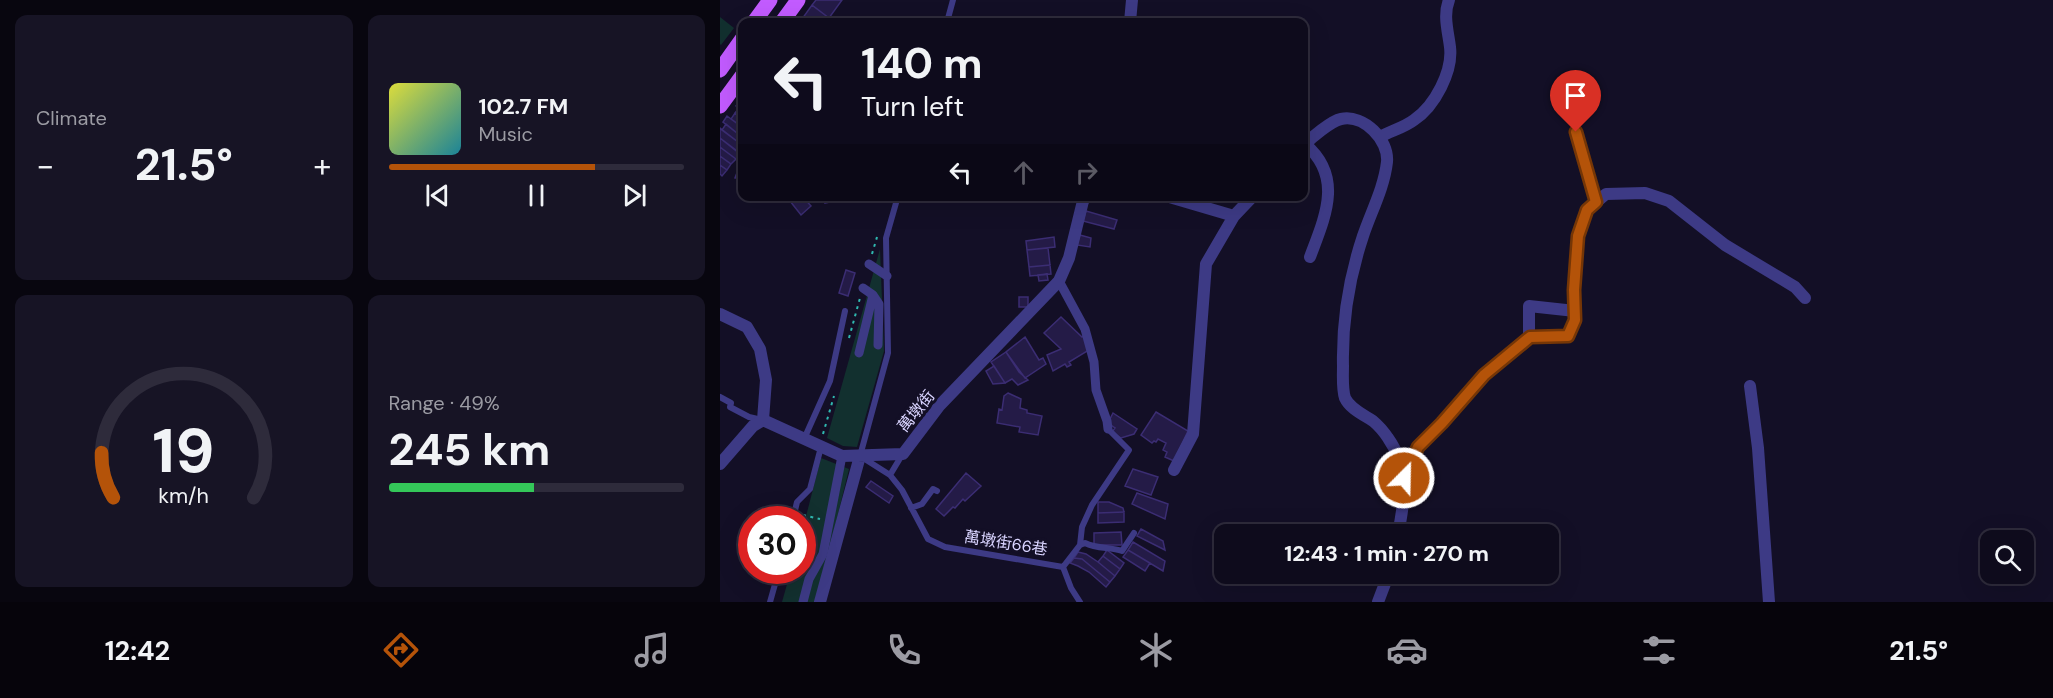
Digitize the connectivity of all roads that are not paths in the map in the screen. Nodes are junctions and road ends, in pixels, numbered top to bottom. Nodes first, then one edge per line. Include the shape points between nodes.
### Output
1 (770, 0) edge
2 (798, 0) edge
3 (953, 0) edge
4 (1132, 0) edge
5 (1449, 0) edge
6 (757, 18) edge
7 (785, 18) edge
8 (947, 18) edge
9 (1130, 18) edge
10 (738, 45) edge
11 (720, 70) edge
12 (738, 81) edge
13 (720, 106) edge
14 (1576, 132) dead end
15 (1380, 137) junction
16 (1308, 141) edge
17 (1308, 147) edge
18 (897, 201) edge
19 (1083, 201) edge
20 (1183, 201) edge
21 (1248, 201) edge
22 (1596, 202) junction
23 (1234, 216) junction
24 (1310, 257) dead end
25 (869, 264) road end
26 (887, 276) junction
27 (1059, 281) junction
28 (863, 288) road end
29 (873, 295) junction
30 (1805, 298) dead end
31 (1575, 310) junction
32 (845, 311) dead end
33 (720, 314) edge
34 (1530, 337) junction
35 (878, 345) dead end
36 (859, 353) dead end
37 (1750, 386) dead end
38 (720, 397) edge
39 (763, 420) junction
40 (1108, 429) joint
41 (804, 439) junction
42 (822, 442) junction
43 (903, 454) junction
44 (842, 456) junction
45 (860, 456) junction
46 (720, 464) edge
47 (1174, 470) dead end
48 (890, 475) junction
49 (1404, 478) junction
50 (937, 491) dead end
51 (796, 506) edge
52 (911, 508) junction
53 (1400, 524) edge
54 (1134, 533) dead end
55 (1080, 545) junction
56 (1064, 567) junction
57 (775, 584) edge
58 (1385, 584) edge
59 (770, 602) edge
60 (803, 602) edge
61 (820, 602) edge
62 (1080, 602) edge
63 (1378, 602) edge
64 (1769, 602) edge

1 - 6 main road
2 - 7 main road
3 - 8 lane
4 - 9 street
5 - 15 street via 1449,72 1436,96 1415,120
10 - 11 main road
12 - 13 main road
14 - 22 street
15 - 16 street via 1356,118 1339,118
15 - 49 street via 1386,147 1387,162 1354,263 1346,307 1343,380 1345,398 1374,422 1395,447
17 - 24 street via 1324,170 1329,203
18 - 26 lane via 886,238
19 - 27 street, 萬墩街
20 - 23 street
21 - 23 street
22 - 30 street via 1606,194 1629,192 1669,201 1725,245 1795,287
22 - 31 street via 1587,210 1578,236
23 - 47 street via 1206,264 1193,434
25 - 26 street
26 - 45 lane via 888,353
27 - 40 street via 1085,329
27 - 43 street, 萬墩街 via 940,405
28 - 29 street
29 - 35 street via 879,304
29 - 36 street
31 - 34 street via 1568,336
31 - 34 street via 1529,306
32 - 41 lane via 830,381
33 - 39 street via 747,327 760,349 766,380
34 - 49 street via 1484,375 1418,447
37 - 64 street
38 - 39 lane via 731,403 730,407
39 - 41 street, 萬墩街
39 - 46 street
40 - 55 lane, 萬墩街66巷 via 1128,450 1092,505 1082,527
41 - 42 street, 萬墩街
42 - 44 street, 萬墩街
42 - 51 lane via 810,489
43 - 45 street, 萬墩街
43 - 48 lane
44 - 45 street, 萬墩街
44 - 60 street via 822,554
45 - 48 lane, 萬墩街66巷
45 - 61 street
48 - 52 lane, 萬墩街66巷
49 - 53 street
50 - 52 lane via 933,489 922,504
52 - 56 lane, 萬墩街66巷 via 928,539 945,547
54 - 55 lane via 1122,551
55 - 56 lane, 萬墩街66巷
56 - 62 lane
57 - 59 lane
58 - 63 street

